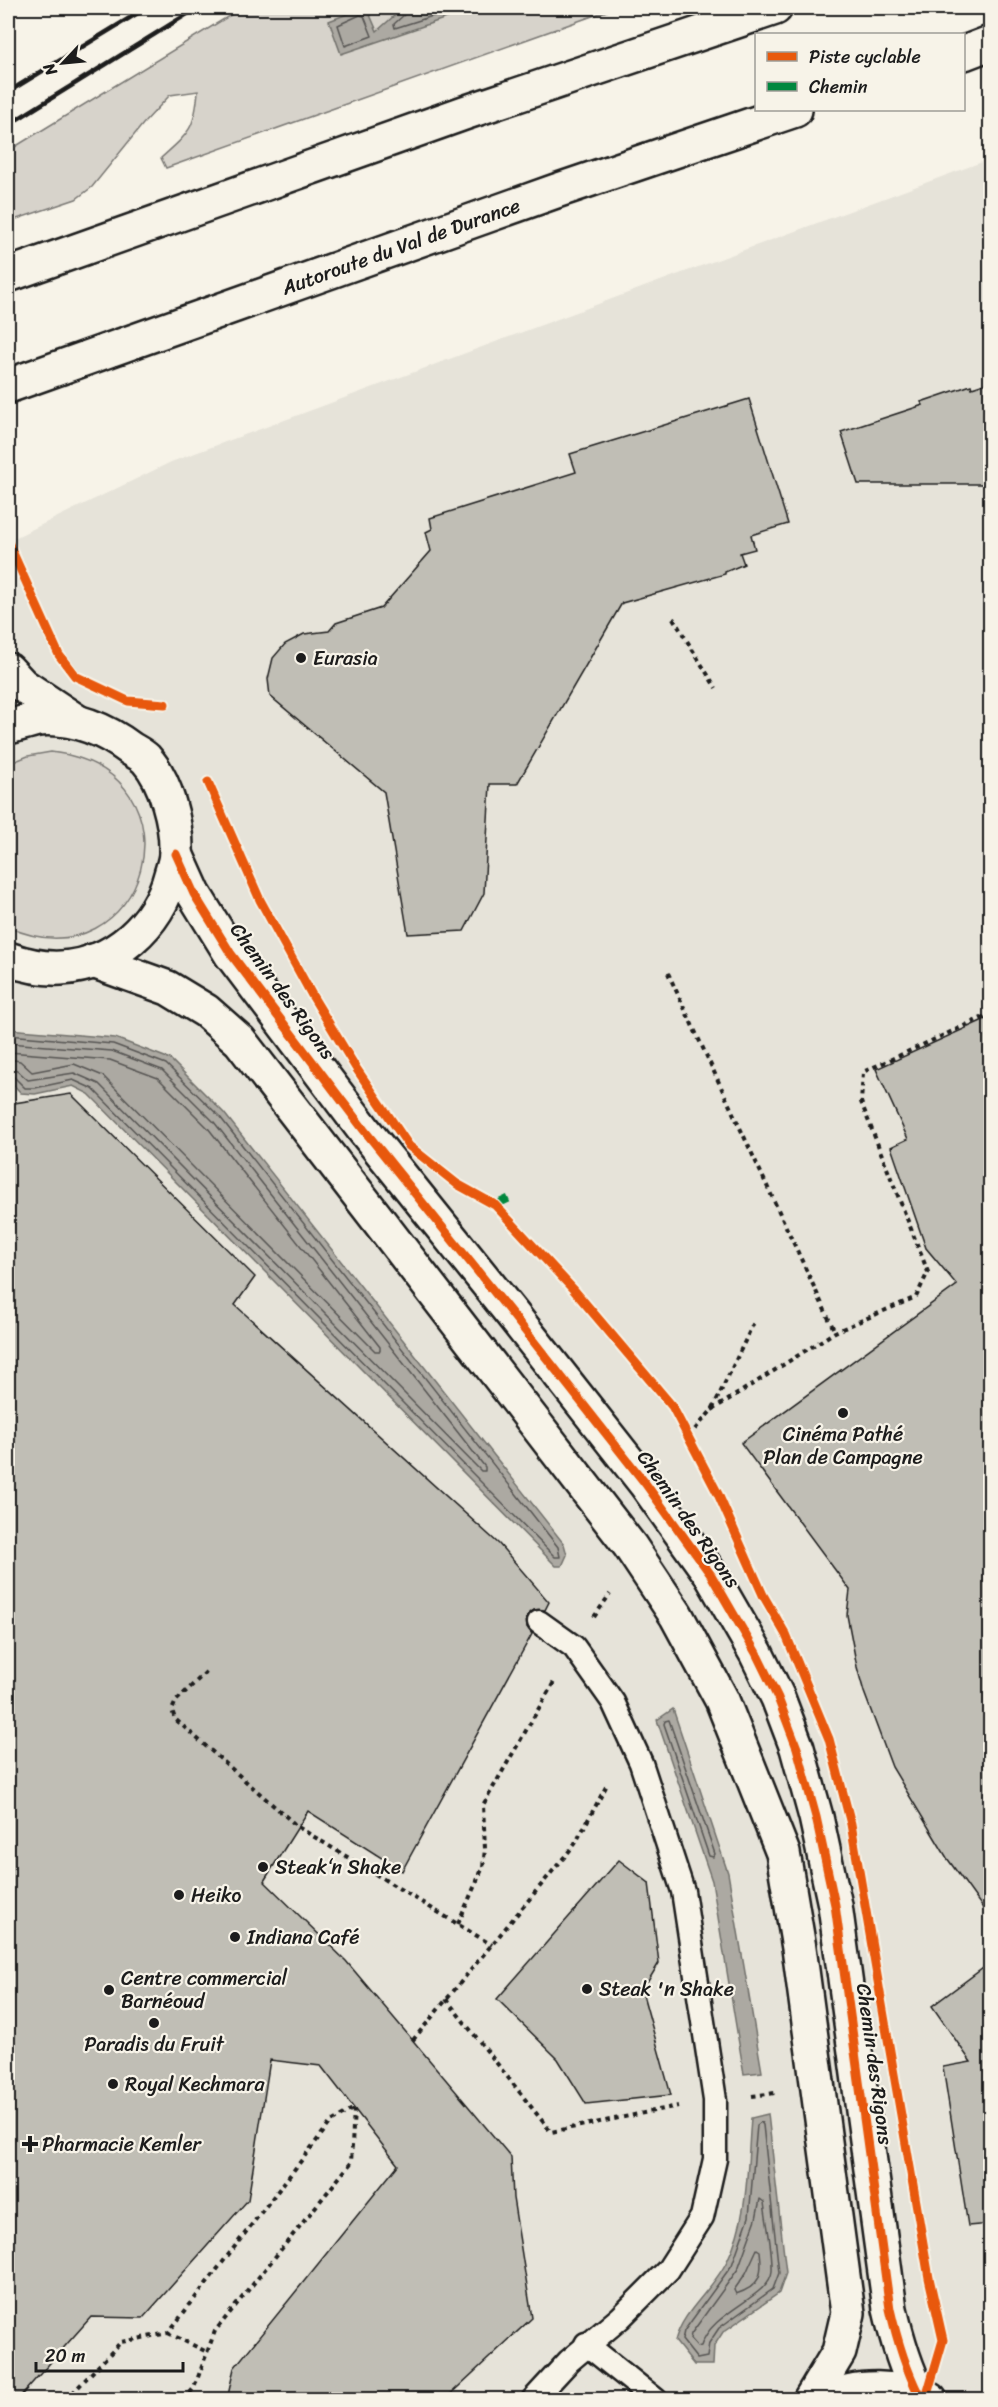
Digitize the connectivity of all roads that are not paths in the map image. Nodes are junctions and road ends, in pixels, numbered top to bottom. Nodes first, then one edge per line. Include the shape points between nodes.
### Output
1 (775, 8) edge
2 (990, 43) edge
3 (965, 51) edge
4 (792, 111) edge
5 (8, 275) edge
6 (8, 386) edge
7 (8, 670) edge
8 (76, 721) junction
9 (8, 728) edge
10 (176, 854) junction
11 (8, 959) edge
12 (93, 961) junction
13 (539, 1622) dead end
14 (586, 2344) junction
15 (925, 2397) edge
16 (532, 2400) edge
17 (656, 2400) edge
18 (810, 2400) edge
19 (827, 2400) edge

1 - 5 main road via 464,113
2 - 3 main road
4 - 6 main road, Autoroute du Val de Durance via 556,190
7 - 8 main road via 22,685
8 - 9 main road via 39,719
8 - 10 main road via 110,734 146,759 174,818
10 - 12 main road via 167,890 150,921 124,945
10 - 15 main road, Chemin des Rigons via 194,894 231,954 363,1130 645,1483 711,1575 778,1698 816,1817 835,1905 890,2309 907,2371
11 - 12 main road via 30,966 62,968
12 - 18 main road via 168,987 206,1011 240,1041 630,1546 676,1615 722,1700 783,1853 800,1948 848,2313 839,2352
13 - 14 lane via 574,1647 613,1702 641,1763 683,1891 715,2100 715,2159 702,2217 668,2270 620,2318
14 - 16 lane
14 - 17 lane
15 - 19 main road via 878,2388 835,2395

